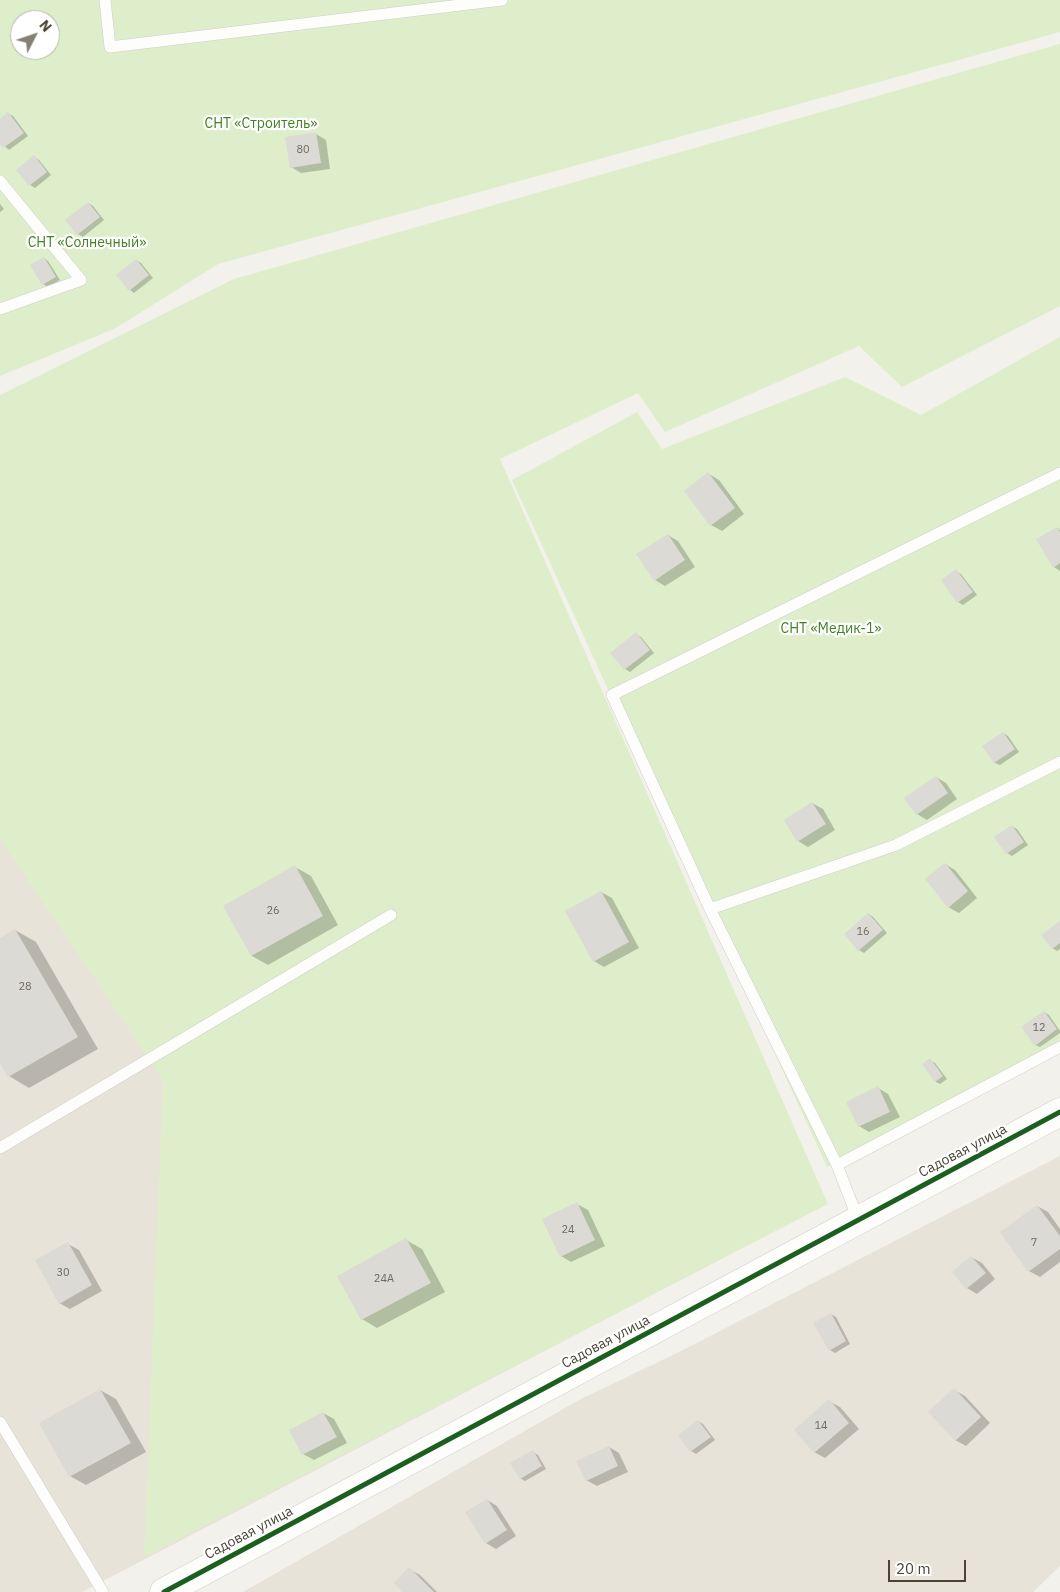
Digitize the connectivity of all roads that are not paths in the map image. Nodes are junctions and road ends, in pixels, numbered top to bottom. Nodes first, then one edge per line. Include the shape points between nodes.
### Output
1 (105, 0) edge
2 (502, 0) edge
3 (0, 181) edge
4 (0, 309) edge
5 (1060, 473) edge
6 (1060, 762) edge
7 (710, 909) junction
8 (391, 915) dead end
9 (1060, 1047) edge
10 (1060, 1112) edge
11 (0, 1148) edge
12 (837, 1165) junction
13 (858, 1219) junction
14 (0, 1422) edge
15 (103, 1592) edge
16 (164, 1592) edge

1 - 2 lane via 110,47
3 - 4 lane via 81,280
5 - 7 lane via 612,695
6 - 7 lane via 896,845
7 - 12 lane
8 - 11 lane
9 - 12 lane
10 - 13 street, Садовая улица
12 - 13 lane
13 - 16 street, Садовая улица
14 - 15 lane

